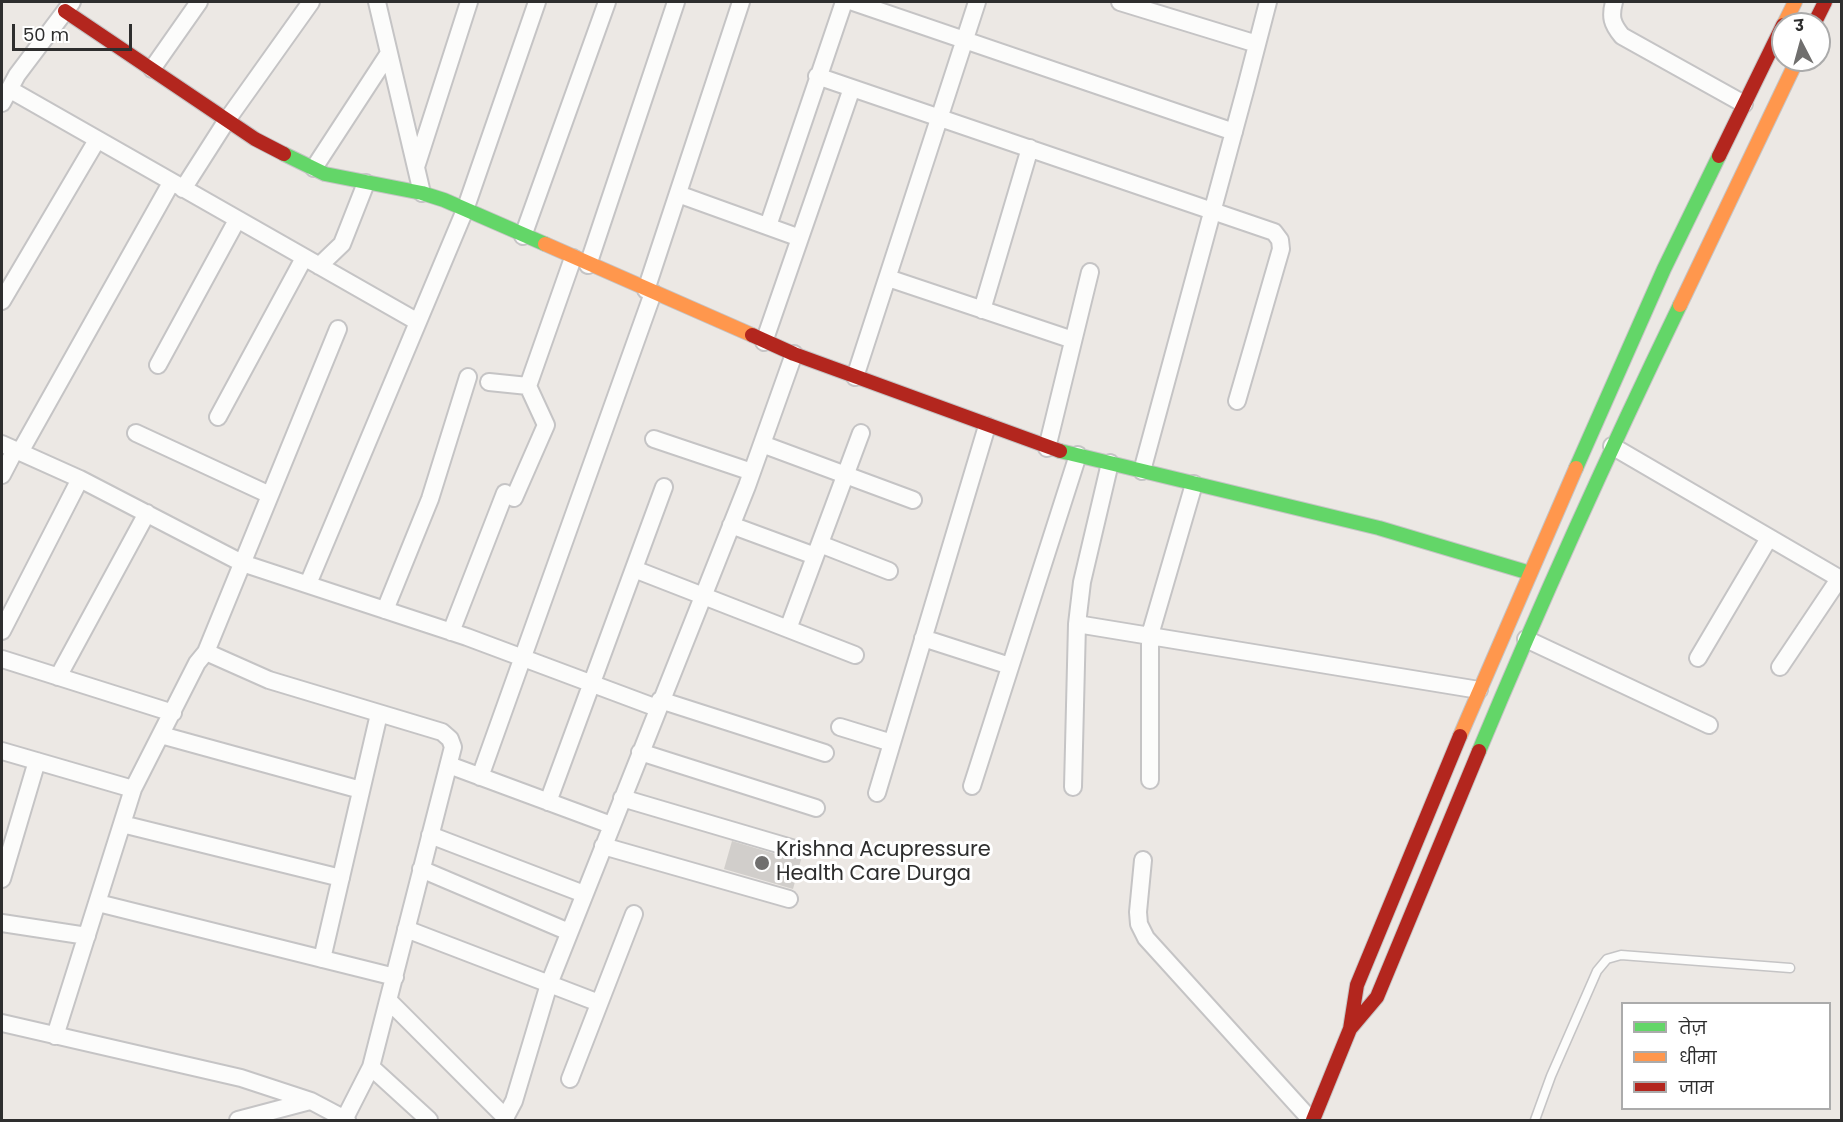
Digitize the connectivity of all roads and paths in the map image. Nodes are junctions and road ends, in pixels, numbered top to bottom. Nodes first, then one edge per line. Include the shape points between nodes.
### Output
1 (199, 2) edge
2 (311, 2) edge
3 (377, 2) edge
4 (469, 2) edge
5 (537, 2) edge
6 (607, 2) edge
7 (675, 2) edge
8 (844, 2) edge
9 (853, 2) edge
10 (977, 2) edge
11 (1120, 2) edge
12 (1268, 2) edge
13 (1614, 2) edge
14 (736, 3) edge
15 (69, 6) edge
16 (966, 39) junction
17 (1257, 44) junction
18 (1771, 49) edge
19 (389, 53) junction
20 (152, 69) junction
21 (1791, 72) edge
22 (818, 76) junction
23 (7, 84) edge
24 (852, 88) junction
25 (1744, 104) junction
26 (941, 118) junction
27 (226, 120) junction
28 (1234, 132) junction
29 (97, 140) junction
30 (1030, 148) junction
31 (314, 168) junction
32 (416, 168) junction
33 (366, 183) junction
34 (177, 186) junction
35 (422, 193) junction
36 (678, 194) junction
37 (465, 210) junction
38 (1213, 210) junction
39 (237, 220) junction
40 (768, 226) junction
41 (523, 236) junction
42 (800, 238) junction
43 (304, 258) junction
44 (581, 261) junction
45 (320, 266) junction
46 (1090, 272) dead end
47 (888, 278) junction
48 (650, 291) junction
49 (2, 301) edge
50 (982, 310) junction
51 (418, 322) junction
52 (338, 330) dead end
53 (1073, 340) junction
54 (764, 342) junction
55 (794, 354) junction
56 (158, 364) dead end
57 (468, 377) dead end
58 (855, 377) junction
59 (489, 381) dead end
60 (528, 386) junction
61 (1237, 401) dead end
62 (218, 417) dead end
63 (987, 426) junction
64 (136, 433) dead end
65 (861, 433) dead end
66 (654, 439) dead end
67 (762, 444) junction
68 (1612, 446) junction
69 (12, 448) edge
70 (1047, 448) junction
71 (1078, 455) junction
72 (1110, 463) junction
73 (1142, 471) junction
74 (752, 472) junction
75 (2, 475) edge
76 (845, 475) junction
77 (80, 479) junction
78 (1194, 484) junction
79 (664, 487) dead end
80 (270, 495) junction
81 (913, 500) dead end
82 (147, 513) junction
83 (731, 525) junction
84 (1769, 538) junction
85 (817, 550) junction
86 (242, 563) junction
87 (634, 569) junction
88 (889, 571) dead end
89 (1530, 573) junction
90 (1840, 580) edge
91 (308, 584) junction
92 (703, 596) junction
93 (385, 610) junction
94 (1077, 624) junction
95 (788, 629) junction
96 (2, 631) edge
97 (451, 632) junction
98 (1150, 635) junction
99 (923, 638) junction
100 (1526, 639) junction
101 (206, 652) junction
102 (855, 655) dead end
103 (522, 657) junction
104 (1698, 658) dead end
105 (2, 659) edge
106 (1011, 666) junction
107 (1780, 668) dead end
108 (58, 677) junction
109 (592, 684) junction
110 (1479, 690) junction
111 (659, 704) junction
112 (173, 713) junction
113 (379, 714) junction
114 (1709, 725) dead end
115 (840, 727) dead end
116 (161, 735) junction
117 (892, 743) junction
118 (2, 751) edge
119 (640, 752) junction
120 (825, 753) dead end
121 (37, 761) junction
122 (449, 765) junction
123 (480, 777) junction
124 (1150, 780) dead end
125 (972, 786) dead end
126 (1073, 787) dead end
127 (134, 789) junction
128 (361, 790) junction
129 (877, 793) dead end
130 (622, 798) junction
131 (548, 802) junction
132 (816, 808) dead end
133 (122, 824) junction
134 (611, 825) junction
135 (430, 835) junction
136 (603, 846) junction
137 (795, 849) dead end
138 (5, 856) edge
139 (1143, 860) dead end
140 (421, 869) junction
141 (341, 878) junction
142 (2, 879) edge
143 (584, 894) junction
144 (789, 899) dead end
145 (98, 903) junction
146 (634, 914) dead end
147 (2, 923) edge
148 (406, 929) junction
149 (569, 932) junction
150 (87, 936) junction
151 (322, 959) junction
152 (1790, 968) dead end
153 (395, 977) junction
154 (549, 984) junction
155 (389, 1001) junction
156 (599, 1003) junction
157 (2, 1023) edge
158 (1350, 1029) junction
159 (55, 1036) junction
160 (371, 1067) junction
161 (570, 1079) dead end
162 (311, 1101) junction
163 (346, 1119) edge
164 (505, 1119) edge
165 (238, 1120) edge
166 (429, 1120) edge
167 (1312, 1120) edge
168 (1535, 1120) edge

1 - 20 street
2 - 27 street
3 - 19 street
4 - 32 street
5 - 37 street
6 - 41 street
7 - 44 street
8 - 22 street
9 - 16 street
10 - 16 street
11 - 17 street
12 - 17 street
13 - 25 street via 1611,14 1622,36
14 - 36 street
15 - 20 main road
15 - 23 street
16 - 26 street
16 - 28 street
17 - 28 street
18 - 25 main road
19 - 31 street
19 - 32 street
20 - 27 main road
21 - 68 main road
22 - 24 street
22 - 40 street
23 - 29 street
24 - 26 street
24 - 42 street
25 - 89 main road via 1664,269
26 - 30 street
26 - 47 street
27 - 31 main road
27 - 34 street
28 - 38 street
29 - 34 street
29 - 49 street
30 - 38 street
30 - 50 street
31 - 33 main road
32 - 35 street
33 - 35 main road
33 - 45 street via 342,244
34 - 39 street
34 - 69 street
35 - 37 main road
36 - 40 street
36 - 48 street
37 - 41 main road
37 - 51 street
38 - 61 street via 1274,232 1280,240 1281,249
38 - 73 street
39 - 43 street
39 - 56 street
40 - 42 street
41 - 44 main road
42 - 54 street
43 - 45 street
43 - 62 street
44 - 48 main road
44 - 60 street
45 - 51 street
46 - 53 street
47 - 50 street
47 - 58 street
48 - 54 main road
48 - 103 street
50 - 53 street
51 - 91 street
52 - 80 street
53 - 70 street
54 - 55 main road
55 - 58 main road
55 - 67 street
57 - 93 street via 430,499
58 - 63 main road
59 - 60 street
60 - 97 street via 546,425 510,495
63 - 70 main road
63 - 99 street
64 - 80 street
65 - 76 street
66 - 74 street
67 - 74 street
67 - 76 street
68 - 84 street
68 - 100 main road
69 - 75 street
69 - 77 street
70 - 71 main road
71 - 72 main road
71 - 106 street
72 - 73 main road
72 - 94 street via 1082,582
73 - 78 main road
74 - 83 street
76 - 81 street
76 - 85 street
77 - 82 street
77 - 96 street
78 - 89 main road via 1379,528
78 - 98 street
79 - 87 street
80 - 86 street
82 - 86 street
82 - 108 street
83 - 85 street
83 - 92 street
84 - 90 street
84 - 104 street
85 - 88 street
85 - 95 street
86 - 91 street
86 - 101 street
87 - 92 street
87 - 109 street
89 - 110 main road
90 - 107 street
91 - 93 street
92 - 95 street
92 - 111 street
93 - 97 street
94 - 98 street
94 - 126 street
95 - 102 street
97 - 103 street
98 - 110 street
98 - 124 street
99 - 106 street
99 - 117 street
100 - 114 street
100 - 158 main road via 1377,997
101 - 112 street
101 - 113 street via 269,680
103 - 109 street
103 - 123 street
105 - 108 street
106 - 125 street
108 - 112 street
109 - 111 street
109 - 131 street
110 - 158 main road via 1357,985
111 - 119 street
111 - 120 street
112 - 116 street
113 - 122 street via 442,732 453,747
113 - 128 street
115 - 117 street
116 - 127 street
116 - 128 street
117 - 129 street
118 - 121 street
119 - 130 street
119 - 132 street
121 - 127 street
121 - 138 street
122 - 123 street
122 - 135 street
123 - 131 street
127 - 133 street
128 - 141 street
130 - 134 street
130 - 137 street
131 - 134 street
133 - 141 street
133 - 145 street
134 - 136 street
135 - 140 street
135 - 143 street
136 - 143 street
136 - 144 street
138 - 142 street
139 - 167 street via 1138,912 1146,938
140 - 148 street
140 - 149 street
141 - 151 street
143 - 149 street
145 - 150 street
145 - 151 street
146 - 156 street
147 - 150 street
148 - 153 street
148 - 154 street
149 - 154 street
150 - 159 street
151 - 153 street
152 - 168 lane via 1621,955 1607,959 1597,971
153 - 155 street
154 - 156 street
154 - 164 street
155 - 160 street
155 - 164 street
156 - 161 street
157 - 159 street
158 - 167 main road
159 - 162 street via 241,1078
160 - 163 street
160 - 166 street
162 - 163 street
162 - 165 street

